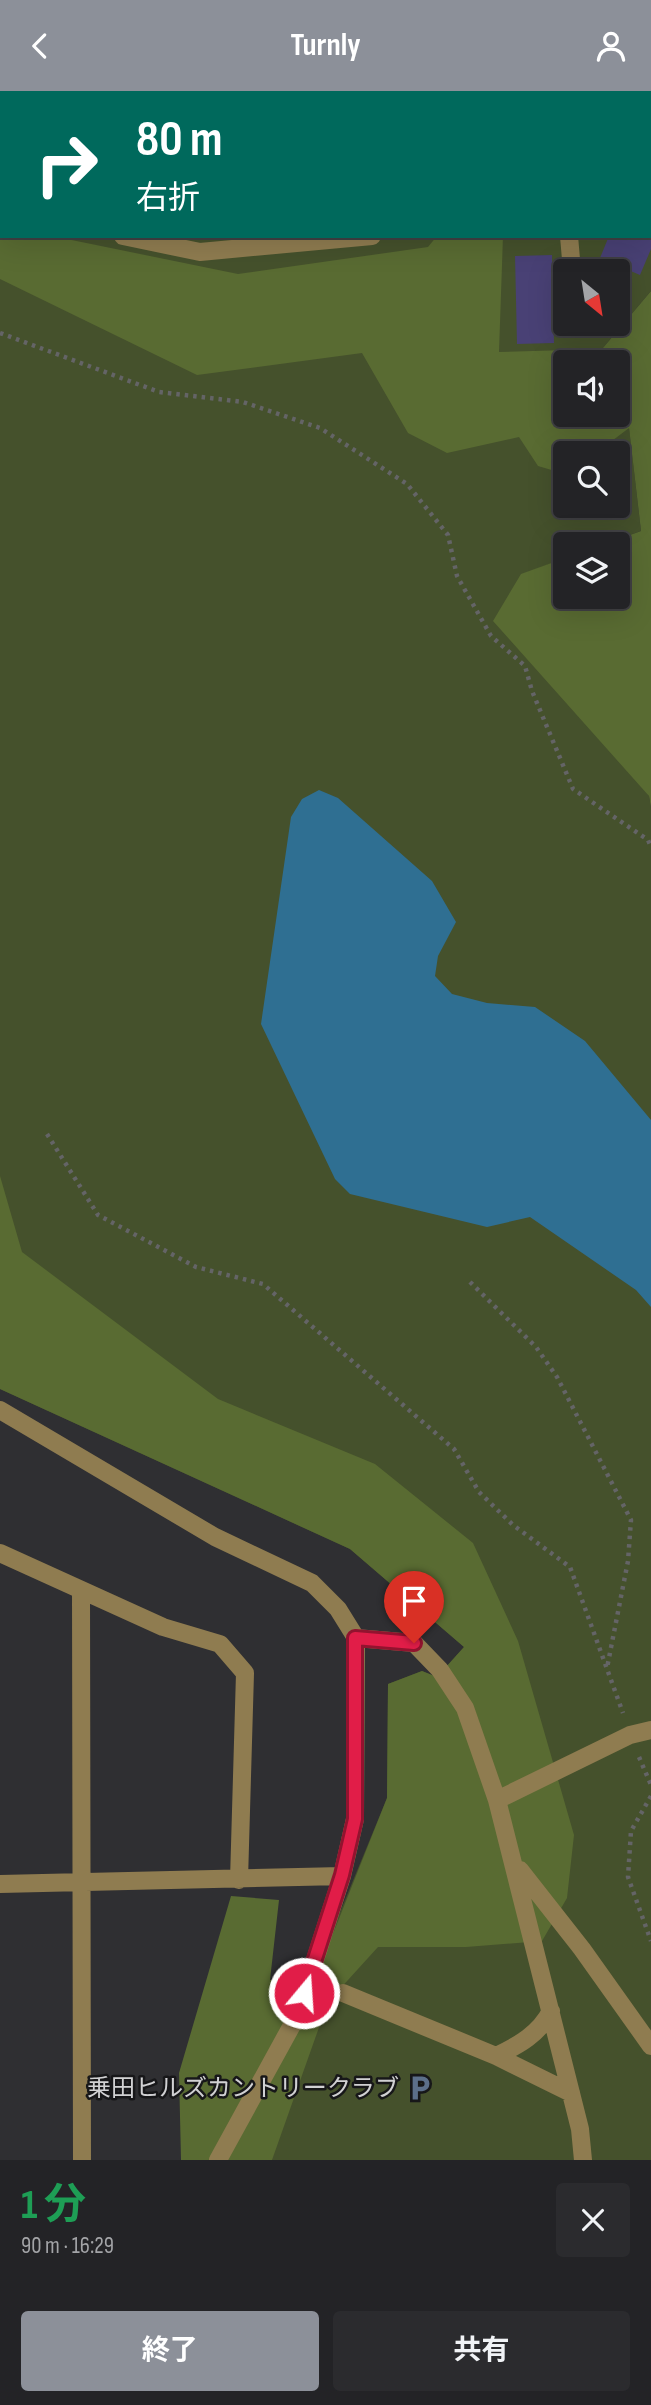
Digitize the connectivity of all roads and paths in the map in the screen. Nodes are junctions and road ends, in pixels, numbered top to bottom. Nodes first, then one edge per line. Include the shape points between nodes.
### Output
1 (133, 238) edge
2 (349, 238) edge
3 (569, 238) edge
4 (571, 259) edge
5 (0, 333) edge
6 (651, 847) edge
7 (47, 1134) dead end
8 (470, 1282) dead end
9 (0, 1410) edge
10 (0, 1553) edge
11 (81, 1590) junction
12 (355, 1638) junction
13 (607, 1669) junction
14 (651, 1730) edge
15 (631, 1735) junction
16 (651, 1786) edge
17 (651, 1796) edge
18 (496, 1800) junction
19 (515, 1865) junction
20 (342, 1875) junction
21 (239, 1880) junction
22 (82, 1881) junction
23 (0, 1884) edge
24 (651, 1941) edge
25 (344, 1993) dead end
26 (551, 2011) junction
27 (651, 2046) edge
28 (496, 2056) junction
29 (571, 2093) junction
30 (82, 2160) edge
31 (218, 2160) edge
32 (583, 2160) edge

1 - 2 street via 200,251
3 - 4 street
5 - 6 path via 159,392 243,401 320,428 407,484 448,535 457,576 491,636 525,666 573,789 648,840
7 - 13 path via 98,1215 196,1267 263,1284 454,1449 479,1492 513,1525 570,1567
8 - 13 path via 537,1347 631,1520 628,1561
9 - 12 street via 215,1537 312,1583 338,1609
10 - 11 street
11 - 21 street via 163,1627 220,1644 245,1673
11 - 22 street
12 - 18 street via 414,1643 440,1670 465,1708
12 - 20 street via 355,1819
13 - 15 path
14 - 15 street
15 - 16 path
15 - 18 street
17 - 24 path via 631,1831 628,1877
18 - 19 street
19 - 26 street
19 - 27 street
20 - 21 street
20 - 31 street via 297,2016
21 - 22 street
22 - 23 street
22 - 30 street
25 - 28 street
26 - 28 street via 544,2025
26 - 29 street
28 - 29 street
29 - 32 street

